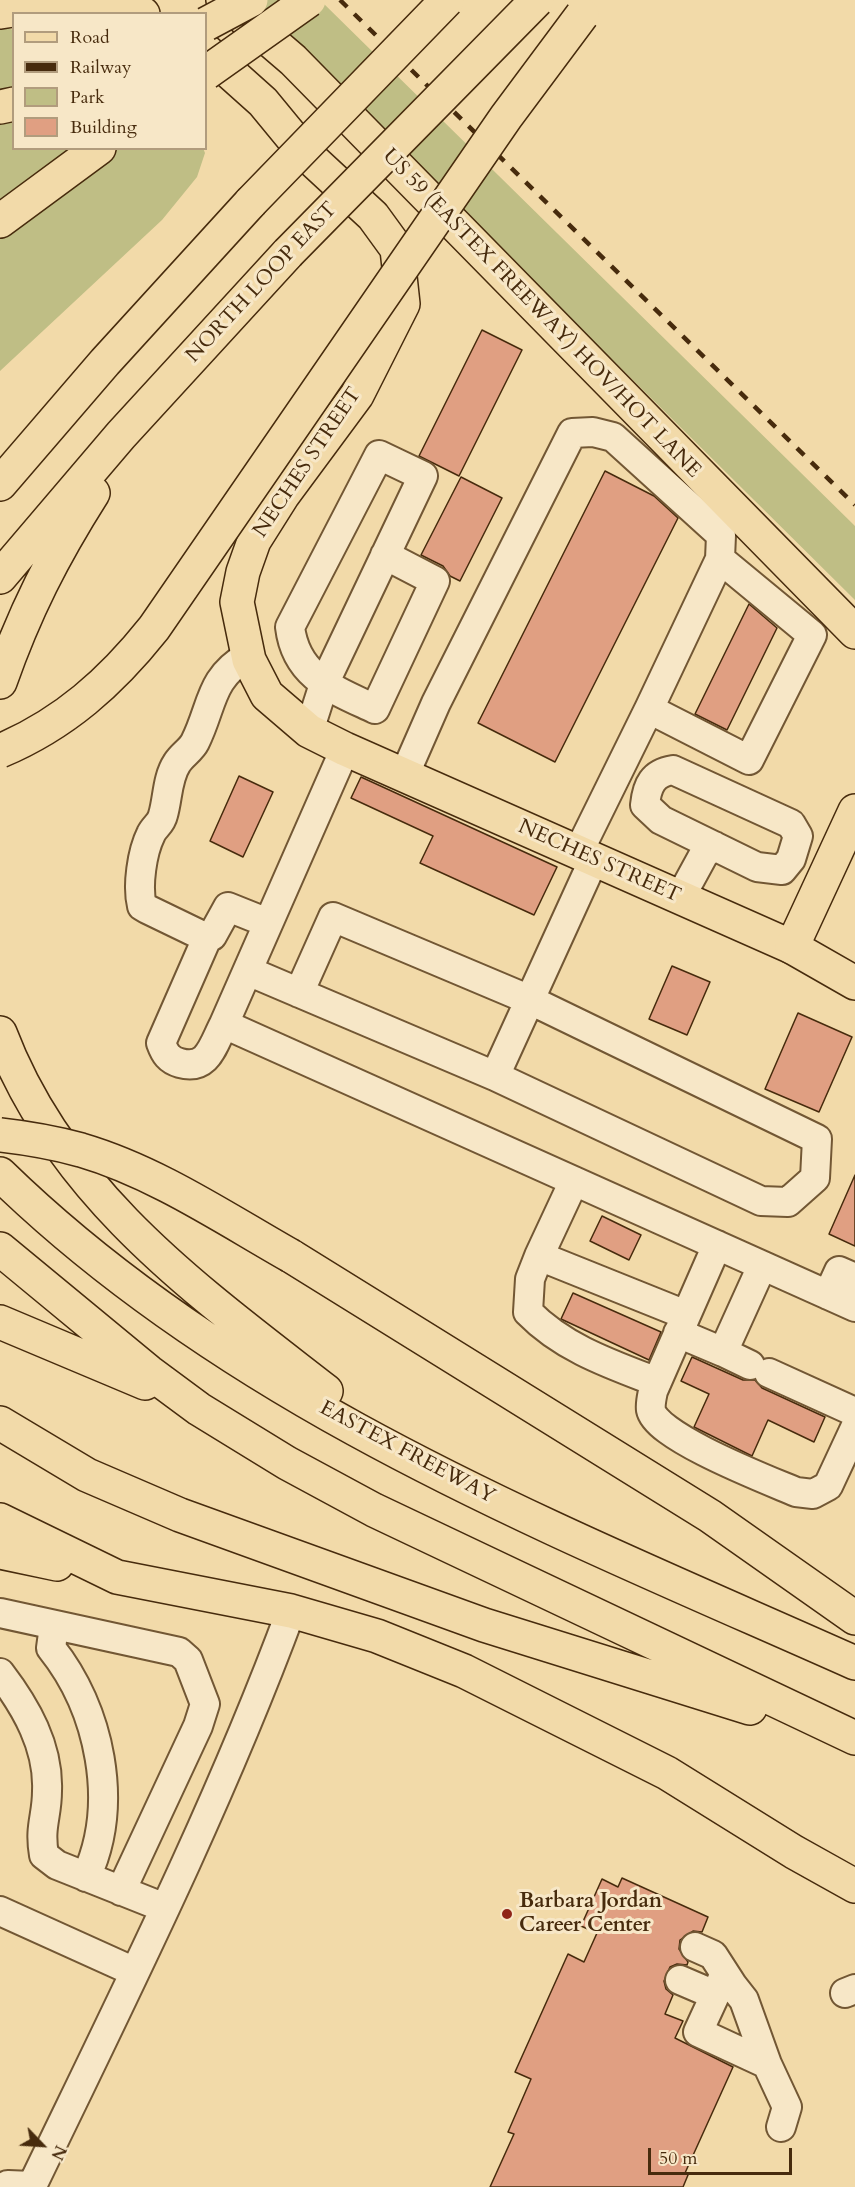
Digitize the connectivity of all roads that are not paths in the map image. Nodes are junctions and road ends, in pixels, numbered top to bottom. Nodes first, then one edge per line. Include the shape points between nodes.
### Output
1 (223, 0) edge
2 (251, 0) edge
3 (309, 0) edge
4 (447, 0) edge
5 (537, 0) edge
6 (588, 8) edge
7 (0, 12) edge
8 (140, 12) edge
9 (207, 23) edge
10 (207, 52) edge
11 (207, 73) edge
12 (96, 150) edge
13 (0, 221) edge
14 (200, 348) junction
15 (0, 484) edge
16 (385, 555) junction
17 (720, 559) junction
18 (0, 578) edge
19 (855, 632) edge
20 (248, 656) junction
21 (0, 682) edge
22 (324, 684) junction
23 (649, 709) junction
24 (309, 730) junction
25 (345, 749) junction
26 (0, 751) edge
27 (404, 776) junction
28 (855, 812) edge
29 (714, 846) junction
30 (586, 856) junction
31 (680, 898) junction
32 (268, 923) junction
33 (207, 938) junction
34 (792, 947) junction
35 (248, 971) junction
36 (855, 982) edge
37 (299, 993) junction
38 (530, 1000) junction
39 (224, 1024) junction
40 (0, 1033) edge
41 (495, 1076) junction
42 (0, 1135) edge
43 (0, 1174) edge
44 (574, 1181) junction
45 (717, 1245) junction
46 (0, 1249) edge
47 (539, 1256) junction
48 (762, 1266) junction
49 (855, 1278) edge
50 (828, 1295) junction
51 (855, 1307) edge
52 (0, 1322) edge
53 (682, 1324) junction
54 (723, 1352) junction
55 (657, 1382) junction
56 (199, 1409) junction
57 (855, 1412) edge
58 (0, 1423) edge
59 (855, 1428) edge
60 (426, 1466) junction
61 (0, 1520) edge
62 (0, 1552) edge
63 (117, 1577) junction
64 (291, 1611) junction
65 (0, 1613) edge
66 (855, 1618) edge
67 (54, 1626) junction
68 (855, 1663) edge
69 (0, 1673) edge
70 (855, 1739) edge
71 (86, 1877) junction
72 (855, 1886) edge
73 (121, 1891) junction
74 (165, 1908) junction
75 (0, 1911) edge
76 (688, 1964) dead end
77 (135, 1972) junction
78 (723, 1987) junction
79 (767, 2064) junction
80 (781, 2127) dead end
81 (5, 2184) edge

1 - 19 main road, US 59 (EASTEX FREEWAY) HOV/HOT LANE via 293,60
2 - 9 main road, bridge
3 - 11 main road, bridge
4 - 15 main road, bridge via 251,202
5 - 14 main road, NORTH LOOP EAST, bridge
6 - 26 main road, bridge via 506,117 142,644 78,707 40,732
7 - 8 main road via 72,0 132,7
10 - 20 main road, NECHES STREET via 263,102 305,153 373,216 397,249 403,304 357,394 254,541 237,602
12 - 13 main road
14 - 18 main road, NORTH LOOP EAST
14 - 21 main road via 128,442 67,535 31,601
16 - 22 street
16 - 22 street via 435,581 385,688 375,709
16 - 22 street via 423,476 379,455 290,627 293,647
17 - 23 street
17 - 23 street via 812,635 749,760
17 - 27 street via 721,535 612,437 572,433
20 - 24 main road, NECHES STREET via 267,695
20 - 33 street via 232,665 213,689 211,705 194,743 173,771 163,818 151,832 143,865 142,906
22 - 24 street
23 - 30 street
24 - 25 main road, NECHES STREET
25 - 27 main road, NECHES STREET
25 - 32 street
27 - 30 main road, NECHES STREET
28 - 34 main road
29 - 29 street via 757,867 782,870 798,836 791,824 673,770 660,772 647,787 645,805 661,820
29 - 31 street via 704,854
30 - 31 main road, NECHES STREET
30 - 38 street
31 - 34 main road, NECHES STREET
32 - 33 street via 228,907 212,936
32 - 35 street
33 - 39 street via 161,1043 172,1061 192,1066 202,1063
34 - 36 main road, NECHES STREET
35 - 37 street
35 - 39 street
37 - 38 street via 333,917
37 - 41 street
38 - 41 street
38 - 41 street via 817,1139 815,1178 788,1202 760,1201
39 - 44 street
40 - 60 main road via 45,1125 96,1193 127,1226 244,1327
42 - 66 main road, bridge via 53,1143 114,1162 174,1190 291,1256 710,1516
43 - 60 main road, EASTEX FREEWAY via 110,1270 182,1324
44 - 45 street
44 - 47 street
45 - 48 street
45 - 53 street
46 - 56 main road
47 - 53 street
47 - 55 street via 530,1279 528,1312 545,1330 589,1355
48 - 50 street
48 - 54 street
49 - 50 street via 839,1271
50 - 51 street
52 - 56 main road
53 - 54 street
53 - 55 street
54 - 57 street
55 - 59 street via 651,1410 674,1436 796,1492 813,1494 828,1486
56 - 70 main road via 287,1464 374,1510
58 - 70 main road via 87,1475 240,1537 484,1625
60 - 68 main road, EASTEX FREEWAY via 577,1539
61 - 63 main road
62 - 63 main road
63 - 64 main road
64 - 72 main road via 377,1636 464,1671 667,1773
64 - 74 street via 251,1718
65 - 67 street
67 - 71 street via 51,1648 65,1666 88,1713 101,1764 99,1831
67 - 73 street via 179,1652 188,1660 205,1704
69 - 71 street via 19,1698 42,1747 47,1791 40,1833 44,1855
71 - 73 street
73 - 74 street
74 - 77 street
75 - 77 street
76 - 78 street via 713,1955
77 - 81 street via 32,2186
78 - 79 street via 744,2000
78 - 79 street via 698,2032
79 - 80 street via 787,2107

